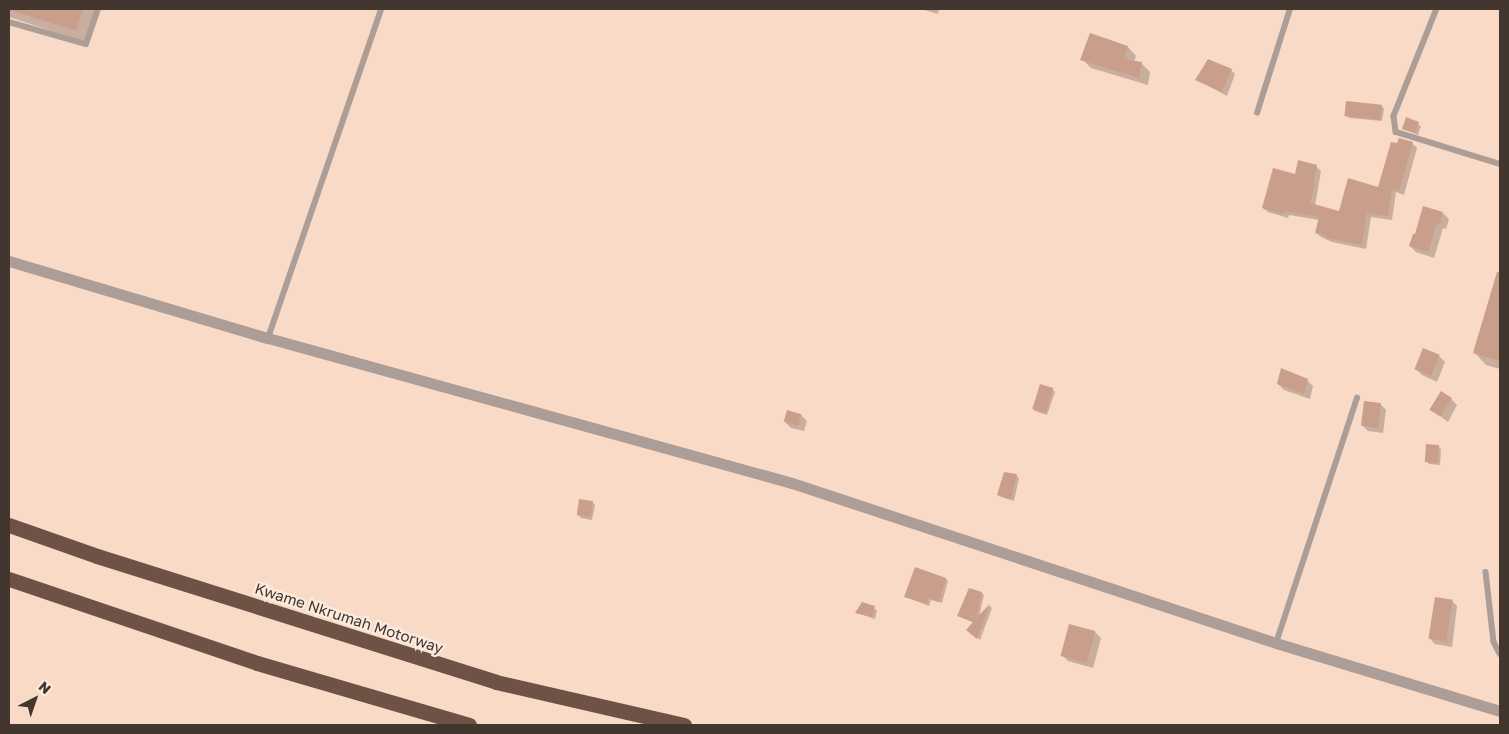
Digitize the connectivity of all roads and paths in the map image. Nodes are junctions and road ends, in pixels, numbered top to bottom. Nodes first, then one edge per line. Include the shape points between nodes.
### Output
1 (98, 9) edge
2 (381, 9) edge
3 (1290, 9) edge
4 (1437, 9) edge
5 (9, 22) edge
6 (1257, 113) dead end
7 (1500, 164) edge
8 (9, 261) edge
9 (268, 338) junction
10 (1357, 398) dead end
11 (9, 526) edge
12 (1486, 572) dead end
13 (9, 579) edge
14 (1276, 643) junction
15 (1500, 654) edge
16 (1500, 711) edge
17 (469, 725) edge
18 (684, 725) edge

1 - 5 lane via 86,44
2 - 9 lane
3 - 6 lane
4 - 7 lane via 1394,116 1396,132
8 - 9 street
9 - 14 street via 792,484
10 - 14 lane
11 - 18 highway, Kwame Nkrumah Motorway via 496,682
12 - 15 lane via 1494,642
13 - 17 highway via 258,663
14 - 16 street

